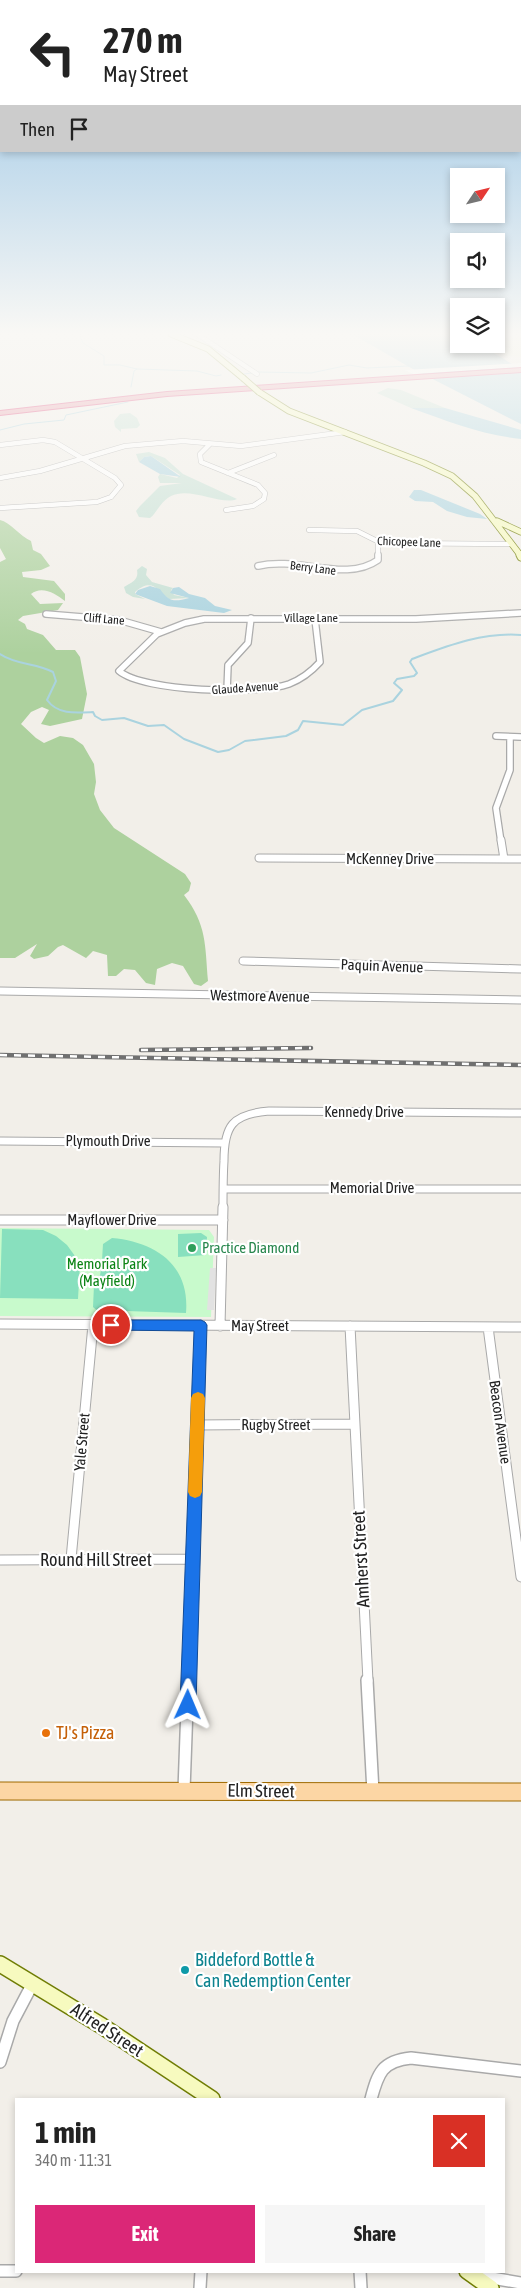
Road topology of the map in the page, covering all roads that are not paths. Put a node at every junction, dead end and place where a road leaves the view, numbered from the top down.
1 (282, 441) edge
2 (367, 441) edge
3 (210, 444) junction
4 (0, 445) edge
5 (274, 455) dead end
6 (83, 458) junction
7 (228, 473) junction
8 (0, 478) edge
9 (0, 508) edge
10 (226, 510) dead end
11 (496, 521) junction
12 (310, 530) dead end
13 (521, 532) edge
14 (378, 543) junction
15 (512, 544) junction
16 (521, 557) edge
17 (258, 566) dead end
18 (521, 613) edge
19 (46, 614) dead end
20 (251, 618) junction
21 (316, 618) junction
22 (161, 632) junction
23 (119, 672) joint
24 (227, 691) junction
25 (496, 736) dead end
26 (510, 737) junction
27 (521, 737) edge
28 (259, 858) dead end
29 (504, 859) junction
30 (521, 860) edge
31 (243, 961) dead end
32 (521, 969) edge
33 (0, 991) edge
34 (521, 1000) edge
35 (521, 1113) edge
36 (0, 1141) edge
37 (220, 1143) junction
38 (224, 1188) junction
39 (521, 1189) edge
40 (0, 1220) edge
41 (223, 1220) junction
42 (0, 1324) edge
43 (93, 1325) junction
44 (201, 1325) junction
45 (220, 1326) junction
46 (350, 1326) junction
47 (488, 1327) junction
48 (521, 1327) edge
49 (354, 1424) junction
50 (197, 1425) junction
51 (192, 1559) junction
52 (0, 1560) edge
53 (71, 1560) junction
54 (521, 1577) edge
55 (184, 1790) junction
56 (0, 1791) edge
57 (373, 1792) junction
58 (521, 1792) edge
59 (0, 1964) edge
60 (33, 1984) junction
61 (0, 2062) edge
62 (521, 2071) edge
63 (210, 2098) edge
64 (371, 2098) edge
65 (0, 2271) edge
66 (15, 2271) edge
67 (201, 2273) edge
68 (360, 2273) edge
69 (467, 2273) edge
70 (470, 2273) edge
71 (521, 2283) edge
72 (200, 2288) edge
73 (361, 2288) edge
74 (491, 2288) edge

1 - 3 street
2 - 11 street
3 - 6 street
3 - 7 street
4 - 6 street
5 - 7 street
6 - 8 street
6 - 9 street
7 - 10 street
11 - 13 street
11 - 15 street
12 - 14 street, Chicopee Lane
14 - 15 street, Chicopee Lane
14 - 17 street, Berry Lane
15 - 16 street
18 - 21 street, Village Lane
19 - 22 street, Cliff Lane
20 - 21 street, Village Lane
20 - 22 street, Village Lane
20 - 24 street
21 - 24 street, Glaude Avenue
22 - 23 street, Village Lane
23 - 24 street, Glaude Avenue
25 - 26 street
26 - 27 street
26 - 29 street
28 - 29 street, McKenney Drive
29 - 30 street, McKenney Drive
31 - 32 street, Paquin Avenue
33 - 34 street, Westmore Avenue
35 - 37 street, Kennedy Drive
36 - 37 street, Plymouth Drive
37 - 38 street
38 - 39 street, Memorial Drive
38 - 41 street
40 - 41 street, Mayflower Drive
41 - 45 street
42 - 43 street, May Street
43 - 44 street, May Street
43 - 53 street, Yale Street
44 - 45 street, May Street
44 - 50 street
45 - 46 street, May Street
46 - 47 street, May Street
46 - 49 street, Amherst Street
47 - 48 street, May Street
47 - 54 street, Beacon Avenue
49 - 50 street, Rugby Street
49 - 57 street, Amherst Street
50 - 51 street
51 - 53 street, Round Hill Street
51 - 55 street
52 - 53 street, Round Hill Street
55 - 56 main road, Elm Street
55 - 57 main road, Elm Street
57 - 58 main road, Elm Street
59 - 60 street, Alfred Street
60 - 61 street
60 - 63 street, Alfred Street
62 - 64 street
65 - 66 street
67 - 72 street
68 - 73 street
69 - 74 street
70 - 71 street

